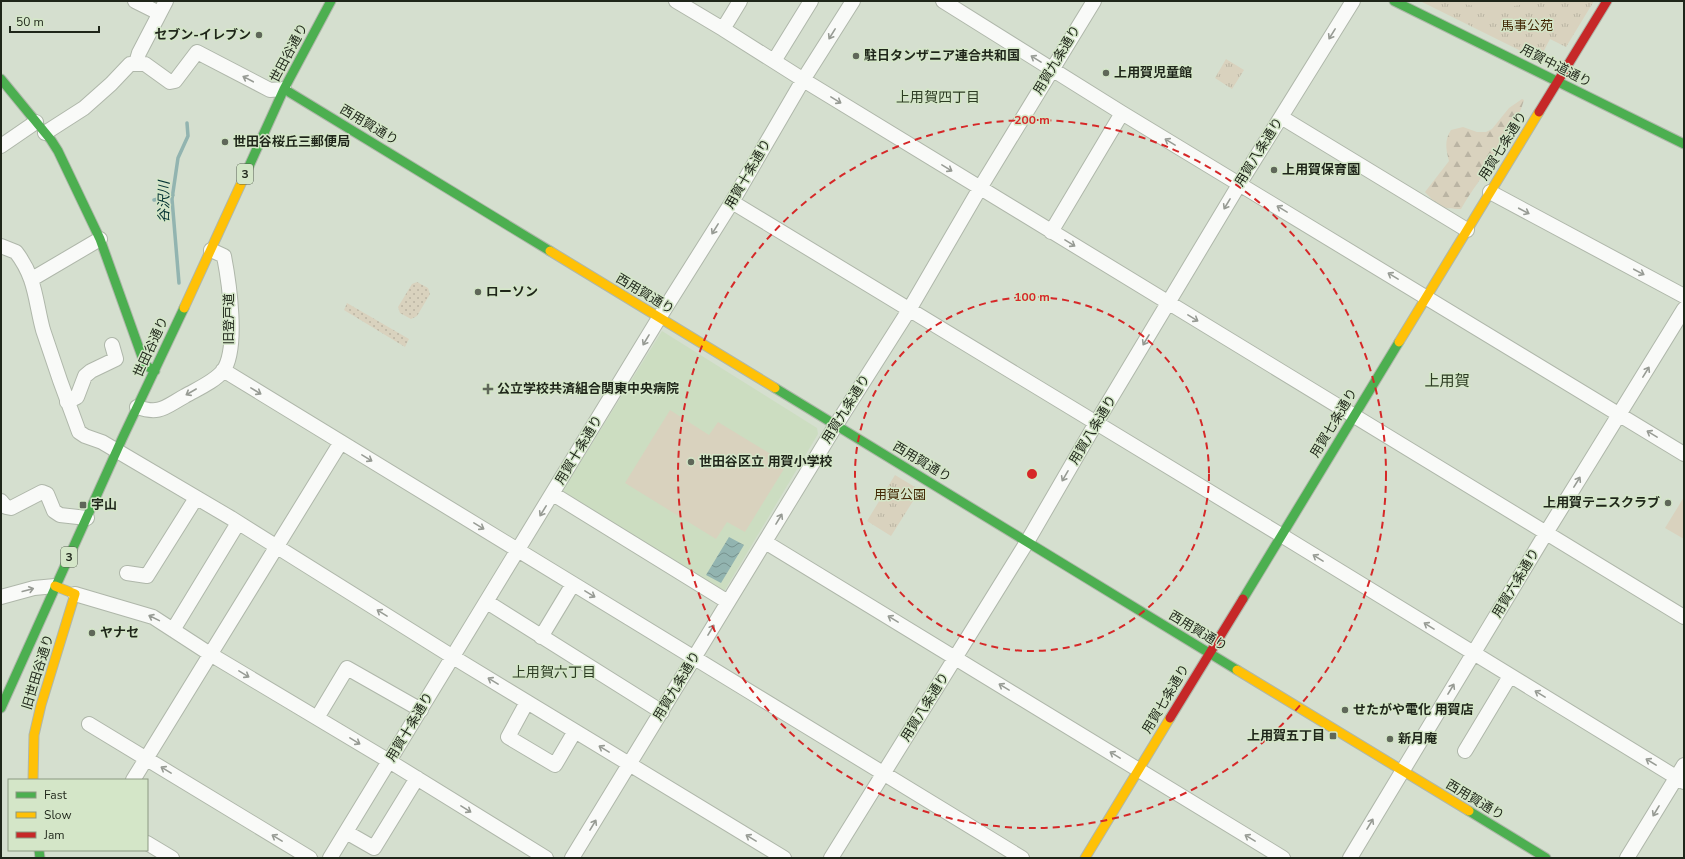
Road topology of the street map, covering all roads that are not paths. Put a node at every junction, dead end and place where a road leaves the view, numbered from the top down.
1 (135, 1) edge
2 (331, 1) edge
3 (676, 1) edge
4 (740, 1) edge
5 (811, 1) edge
6 (853, 1) edge
7 (943, 1) edge
8 (1094, 1) edge
9 (1353, 1) edge
10 (1394, 1) edge
11 (1607, 1) edge
12 (163, 7) edge
13 (723, 29) junction
14 (774, 61) junction
15 (136, 63) junction
16 (1052, 69) junction
17 (1, 79) edge
18 (803, 80) junction
19 (1558, 81) junction
20 (284, 89) junction
21 (1122, 113) junction
22 (1282, 117) junction
23 (36, 122) junction
24 (45, 133) junction
25 (1684, 144) edge
26 (1, 146) edge
27 (1240, 183) junction
28 (980, 188) junction
29 (1490, 192) junction
30 (732, 202) junction
31 (1467, 230) junction
32 (1051, 232) junction
33 (100, 239) junction
34 (1, 246) edge
35 (211, 250) junction
36 (32, 279) junction
37 (1426, 296) junction
38 (1684, 296) edge
39 (1169, 304) junction
40 (1684, 309) edge
41 (909, 310) junction
42 (659, 318) junction
43 (112, 345) dead end
44 (223, 370) junction
45 (155, 371) junction
46 (67, 402) junction
47 (137, 408) junction
48 (1619, 415) junction
49 (1354, 416) junction
50 (1096, 423) junction
51 (836, 425) junction
52 (341, 442) junction
53 (116, 451) junction
54 (1684, 454) edge
55 (553, 494) junction
56 (196, 498) junction
57 (1, 501) edge
58 (87, 518) junction
59 (238, 523) junction
60 (1546, 533) junction
61 (1281, 535) junction
62 (765, 542) junction
63 (1027, 542) junction
64 (276, 546) junction
65 (518, 550) junction
66 (127, 573) dead end
67 (573, 584) junction
68 (55, 586) junction
69 (76, 594) junction
70 (1, 597) edge
71 (487, 602) junction
72 (728, 602) junction
73 (1684, 617) edge
74 (173, 630) junction
75 (541, 637) junction
76 (1209, 653) junction
77 (1473, 653) junction
78 (210, 654) junction
79 (453, 657) junction
80 (694, 658) junction
81 (956, 658) junction
82 (1510, 676) junction
83 (527, 702) junction
84 (2, 705) edge
85 (421, 710) junction
86 (662, 712) junction
87 (317, 718) junction
88 (89, 724) dead end
89 (575, 731) junction
90 (1465, 751) dead end
91 (146, 758) junction
92 (389, 761) junction
93 (629, 764) junction
94 (1684, 765) edge
95 (1138, 769) junction
96 (1402, 771) junction
97 (883, 773) junction
98 (417, 778) junction
99 (33, 779) edge
100 (134, 779) edge
101 (1680, 780) edge
102 (346, 832) junction
103 (148, 844) edge
104 (172, 858) edge
105 (310, 858) edge
106 (330, 858) edge
107 (546, 858) edge
108 (572, 858) edge
109 (784, 858) edge
110 (831, 858) edge
111 (1022, 858) edge
112 (1084, 858) edge
113 (1283, 858) edge
114 (1350, 858) edge
115 (1546, 858) edge
116 (1627, 858) edge

1 - 12 street
2 - 20 street, 世田谷通り / 3
3 - 13 street
4 - 13 street
5 - 14 street
6 -> 18 street, 用賀十条通り
16 -> 7 street
8 - 16 street, 用賀九条通り
9 -> 22 street, 用賀八条通り
10 - 19 street, 用賀中道通り
11 - 19 street, 用賀七条通り
12 - 15 street
13 - 14 street
14 - 18 street
20 -> 15 street
15 - 24 street
16 - 21 street
16 - 28 street, 用賀九条通り
17 - 23 street
18 -> 28 street
18 - 30 street, 用賀十条通り
19 - 25 street, 用賀中道通り
19 - 29 street, 用賀七条通り
20 - 35 street, 世田谷通り / 3
20 - 42 street, 西用賀通り
27 -> 21 street
21 - 32 street
22 - 27 street, 用賀八条通り
22 - 31 street
23 - 24 street
23 - 26 street
24 - 33 street
37 -> 27 street
27 -> 39 street, 用賀八条通り
28 - 32 street
28 - 41 street, 用賀九条通り
29 - 31 street, 用賀七条通り
29 -> 38 street
30 - 41 street
30 -> 42 street, 用賀十条通り
31 - 37 street, 用賀七条通り
32 -> 39 street
33 - 36 street
33 - 45 street
34 - 36 street
35 - 44 street, 旧登戸道
35 - 45 street, 世田谷通り / 3
36 - 46 street
37 - 48 street
37 - 49 street, 用賀七条通り
39 -> 49 street
39 -> 50 street, 用賀八条通り
48 -> 40 street, 用賀六条通り
41 - 50 street
41 - 51 street, 用賀九条通り
42 - 51 street, 西用賀通り
42 -> 55 street, 用賀十条通り
43 - 46 street
44 -> 47 street
44 -> 52 street
45 - 47 street, 世田谷通り / 3
46 - 53 street
47 - 53 street, 世田谷通り / 3
54 -> 48 street
60 -> 48 street, 用賀六条通り
49 - 60 street
49 - 61 street, 用賀七条通り
50 - 61 street
50 -> 63 street, 用賀八条通り
62 -> 51 street, 用賀九条通り
51 - 63 street, 西用賀通り
52 - 64 street
52 -> 65 street
53 - 56 street
53 - 58 street, 世田谷通り / 3
55 -> 65 street, 用賀十条通り
55 - 72 street
56 - 59 street
56 - 66 street
57 - 58 street
58 - 68 street, 世田谷通り / 3
59 - 64 street
59 - 74 street
60 - 73 street
60 - 77 street, 用賀六条通り
61 - 76 street, 用賀七条通り
77 -> 61 street
62 - 72 street, 用賀九条通り
81 -> 62 street
63 - 76 street, 西用賀通り
63 - 81 street, 用賀八条通り
64 - 78 street
79 -> 64 street
65 - 67 street
65 - 71 street, 用賀十条通り
67 - 75 street
67 -> 80 street
68 - 69 street
70 -> 68 street
68 - 84 street, 世田谷通り / 3
74 -> 69 street
69 - 99 street, 旧世田谷通り
71 - 75 street
71 - 79 street, 用賀十条通り
80 -> 72 street, 用賀九条通り
74 - 78 street
75 - 86 street
76 - 95 street, 用賀七条通り
76 - 96 street, 西用賀通り
77 - 82 street
96 -> 77 street, 用賀六条通り
78 -> 87 street
78 - 91 street
83 -> 79 street
79 - 85 street, 用賀十条通り
80 - 86 street, 用賀九条通り
80 - 97 street
95 -> 81 street
81 - 97 street, 用賀八条通り
82 - 90 street
101 -> 82 street
83 - 89 street
83 - 89 street
85 - 87 street
85 - 92 street, 用賀十条通り
86 - 93 street, 用賀九条通り
87 -> 92 street
88 - 91 street
93 -> 89 street
91 - 100 street
105 -> 91 street
92 - 98 street
92 - 102 street, 用賀十条通り
108 -> 93 street, 用賀九条通り
109 -> 93 street
94 - 101 street
95 - 112 street, 用賀七条通り
113 -> 95 street
114 -> 96 street, 用賀六条通り
96 - 115 street, 西用賀通り
97 - 110 street, 用賀八条通り
97 - 111 street
98 - 102 street
98 -> 107 street
101 -> 116 street
102 - 106 street, 用賀十条通り
103 - 104 street

